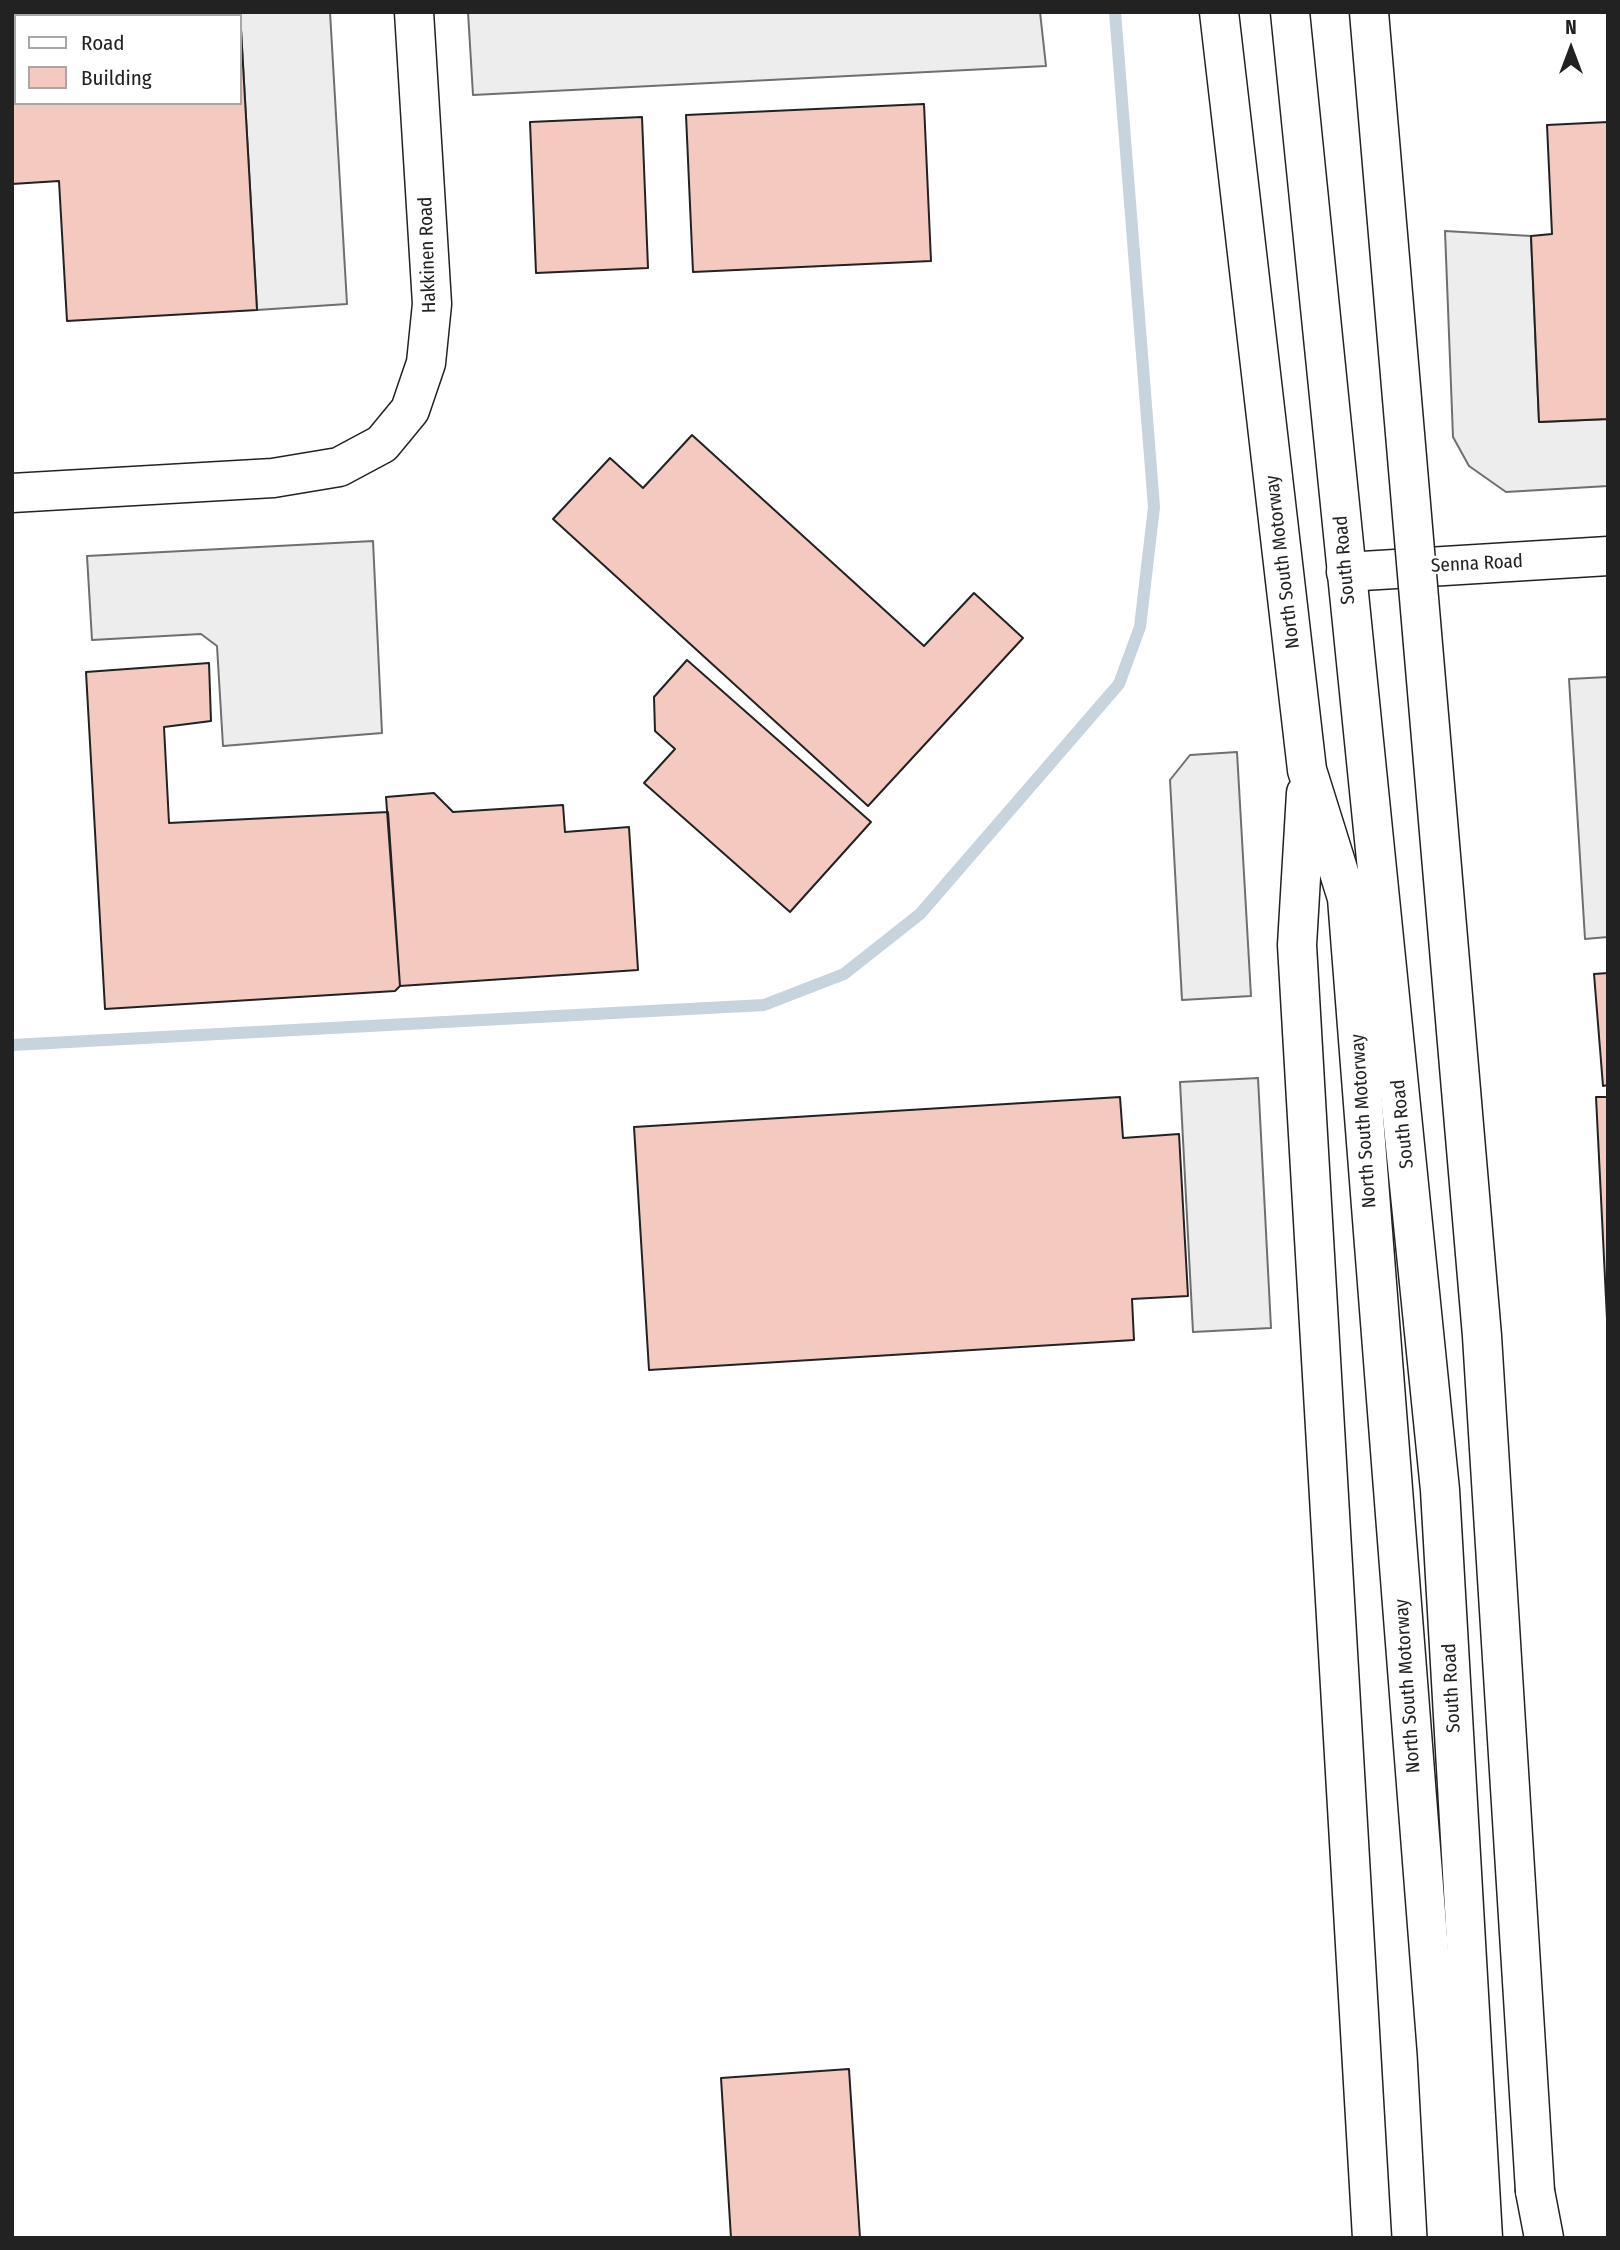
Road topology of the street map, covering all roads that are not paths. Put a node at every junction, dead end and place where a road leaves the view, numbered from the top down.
1 (414, 12) edge
2 (1219, 12) edge
3 (1290, 12) edge
4 (1369, 12) edge
5 (12, 493) edge
6 (1608, 556) edge
7 (1346, 572) junction
8 (1307, 770) junction
9 (1535, 2191) junction
10 (1372, 2238) edge
11 (1447, 2238) edge
12 (1483, 2238) edge
13 (1537, 2238) edge
14 (1544, 2238) edge

1 - 5 main road, Hakkinen Road
2 - 8 main road, North South Motorway
3 - 7 main road, South Road
4 - 9 main road, bridge
6 - 7 main road, Senna Road
7 - 12 main road, South Road
8 - 10 main road
8 - 11 main road, North South Motorway
9 - 13 main road
9 - 14 main road

